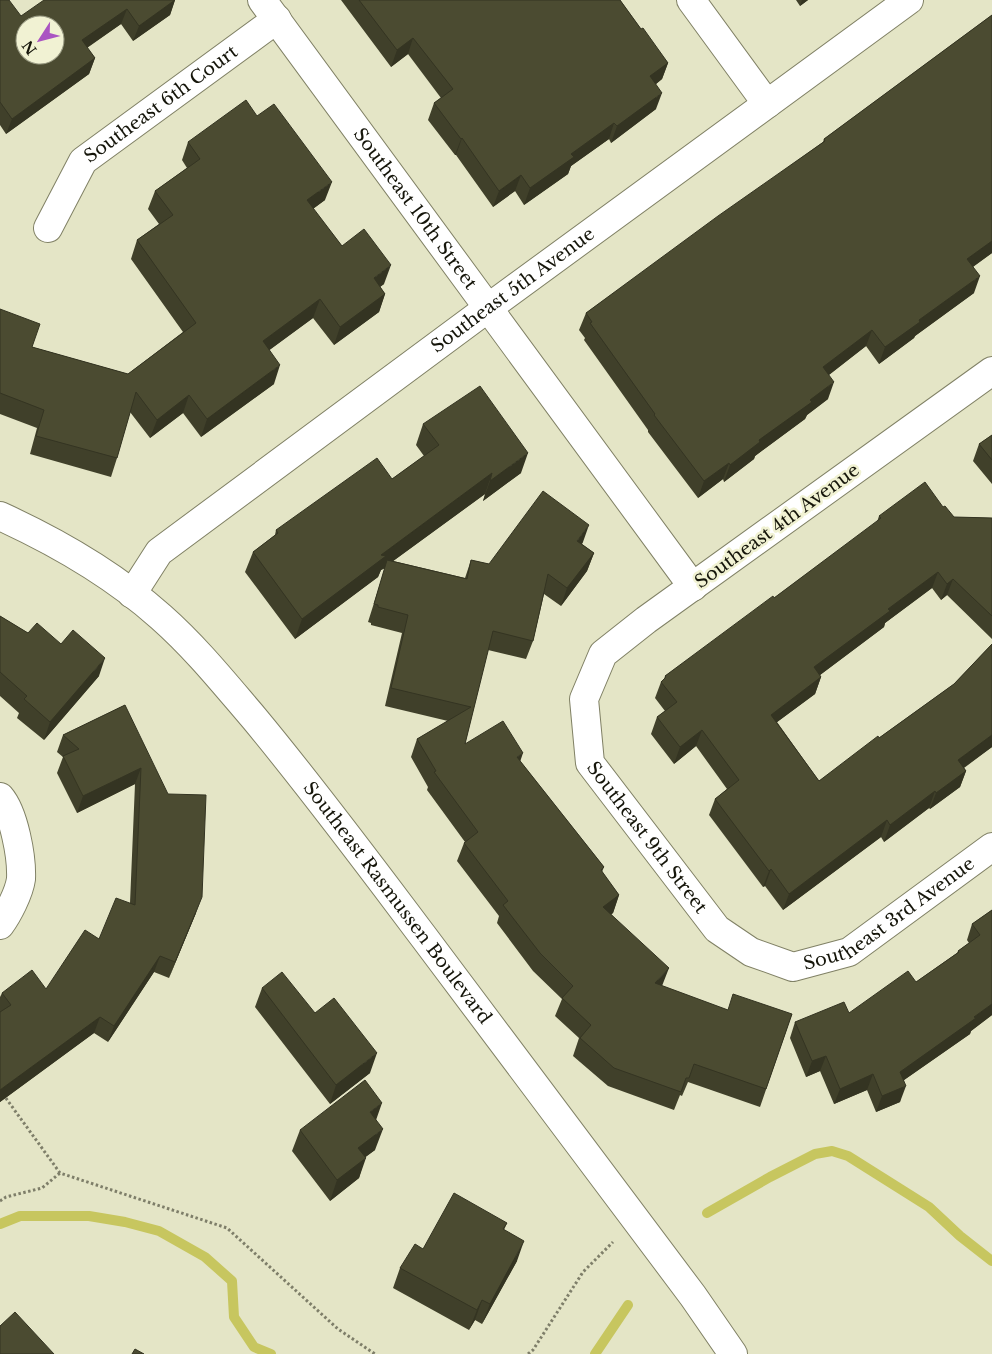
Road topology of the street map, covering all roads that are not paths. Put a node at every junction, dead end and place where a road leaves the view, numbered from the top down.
1 (691, 0) edge
2 (909, 0) edge
3 (269, 10) edge
4 (767, 104) junction
5 (48, 228) dead end
6 (488, 308) junction
7 (992, 371) edge
8 (0, 516) edge
9 (693, 587) junction
10 (132, 594) junction
11 (584, 699) joint
12 (0, 797) edge
13 (992, 847) edge
14 (0, 925) edge
15 (751, 952) joint
16 (733, 1354) edge

1 - 4 street
2 - 4 street, Southeast 5th Avenue
3 - 5 street, Southeast 6th Court
3 - 6 street, Southeast 10th Street
4 - 6 street, Southeast 5th Avenue
6 - 9 street, Southeast 10th Street
6 - 10 street, Southeast 5th Avenue
7 - 9 street, Southeast 4th Avenue
8 - 10 street, Southeast Rasmussen Boulevard
9 - 11 street, Southeast 4th Avenue
10 - 16 street, Southeast Rasmussen Boulevard
11 - 15 street, Southeast 9th Street
12 - 14 street
13 - 15 street, Southeast 3rd Avenue

